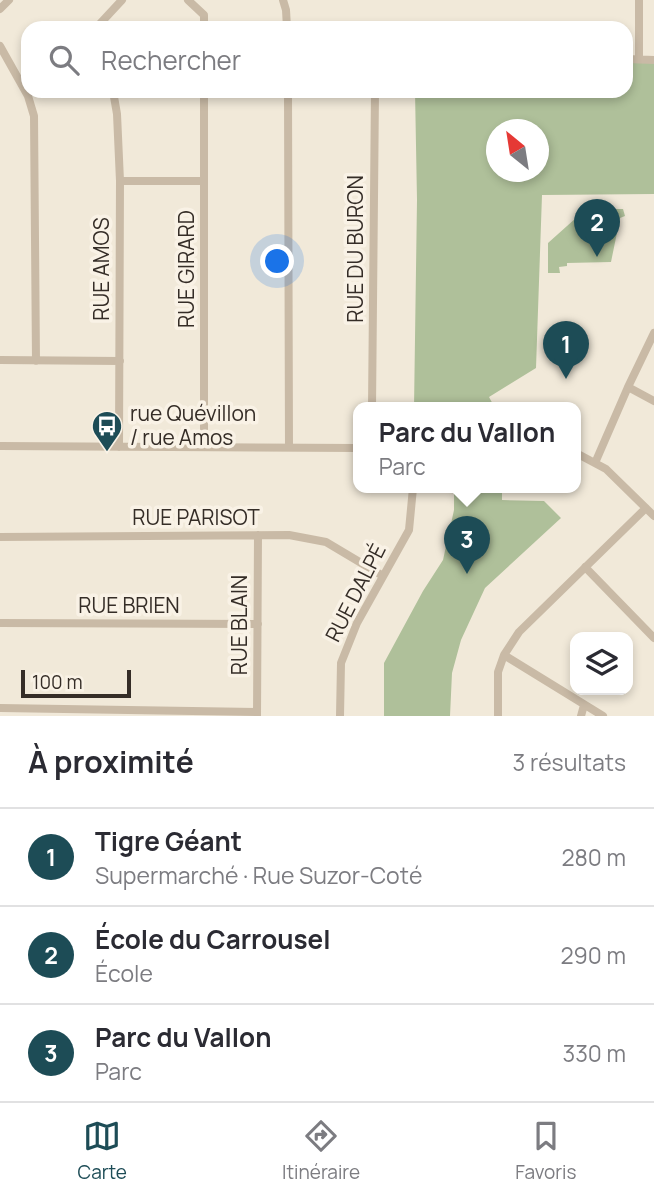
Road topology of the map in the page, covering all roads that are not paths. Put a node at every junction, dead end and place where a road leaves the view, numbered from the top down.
1 (9, 0) edge
2 (122, 0) edge
3 (188, 0) edge
4 (283, 0) edge
5 (639, 0) edge
6 (0, 9) edge
7 (102, 21) edge
8 (204, 21) edge
9 (286, 21) edge
10 (0, 46) edge
11 (633, 59) edge
12 (639, 59) junction
13 (654, 60) edge
14 (21, 84) edge
15 (29, 98) edge
16 (114, 98) edge
17 (204, 98) edge
18 (288, 98) edge
19 (375, 98) edge
20 (120, 181) junction
21 (204, 181) junction
22 (654, 333) edge
23 (0, 360) edge
24 (36, 360) junction
25 (120, 361) junction
26 (628, 387) junction
27 (654, 401) edge
28 (372, 402) edge
29 (0, 446) edge
30 (119, 447) junction
31 (204, 447) junction
32 (289, 447) junction
33 (353, 448) edge
34 (581, 456) edge
35 (595, 463) junction
36 (413, 493) edge
37 (646, 508) junction
38 (654, 516) edge
39 (258, 535) junction
40 (0, 537) edge
41 (585, 567) junction
42 (383, 576) junction
43 (0, 623) edge
44 (258, 624) junction
45 (654, 638) edge
46 (504, 654) junction
47 (584, 705) junction
48 (0, 708) edge
49 (257, 714) edge
50 (340, 716) edge
51 (498, 716) edge
52 (581, 716) edge
53 (603, 716) edge

1 - 6 street
2 - 7 street
3 - 8 street
4 - 9 street
5 - 12 street
10 - 14 street
11 - 12 street
12 - 13 street
15 - 24 street
16 - 20 street, RUE AMOS
17 - 21 street, RUE GIRARD
18 - 32 street
19 - 28 street, RUE DU BURON
20 - 21 street
20 - 25 street, RUE AMOS
21 - 31 street, RUE GIRARD
22 - 26 street
23 - 24 street
24 - 25 street
25 - 30 street, RUE AMOS
26 - 27 street
26 - 35 street
29 - 30 street
30 - 31 street
31 - 32 street
32 - 33 street
34 - 35 street
35 - 37 street
36 - 42 street, RUE DALPÉ
37 - 38 street
37 - 41 street
39 - 40 street, RUE PARISOT
39 - 42 street, RUE PARISOT
39 - 44 street, RUE BLAIN
41 - 45 street
41 - 46 street
42 - 50 street, RUE DALPÉ
43 - 44 street, RUE BRIEN
44 - 49 street, RUE BLAIN
46 - 47 street
46 - 51 street
47 - 52 street
47 - 53 street
48 - 49 street

